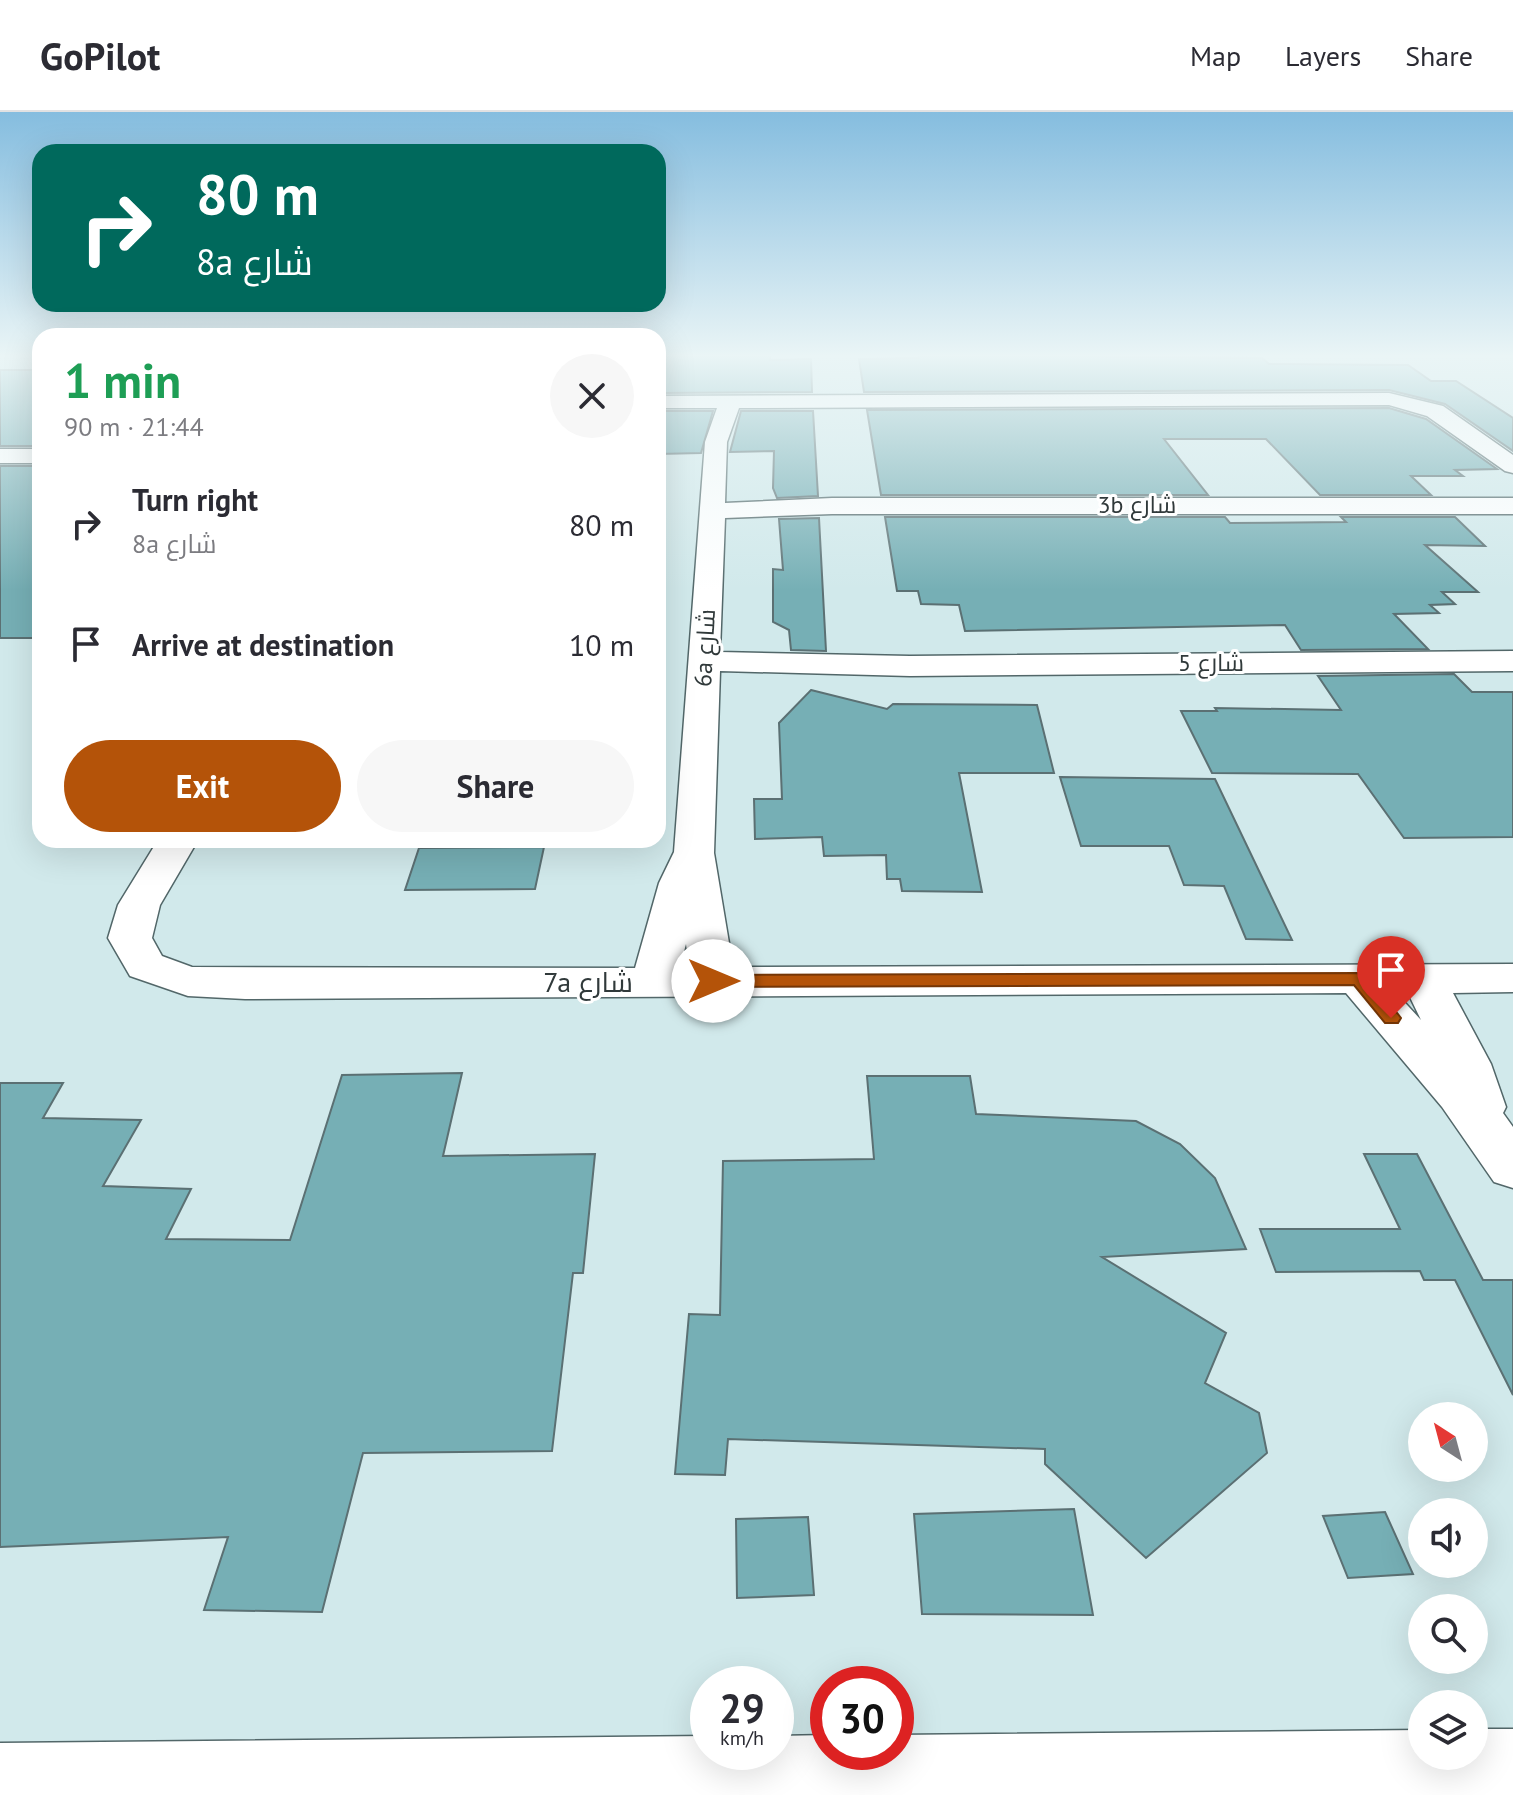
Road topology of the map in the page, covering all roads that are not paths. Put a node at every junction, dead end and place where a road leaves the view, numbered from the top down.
1 (710, 433) edge
2 (719, 433) edge
3 (1467, 433) edge
4 (716, 442) junction
5 (0, 456) edge
6 (32, 456) edge
7 (1513, 466) edge
8 (1513, 500) edge
9 (1442, 504) junction
10 (1513, 506) edge
11 (713, 507) junction
12 (1513, 661) edge
13 (704, 669) junction
14 (173, 848) edge
15 (694, 853) junction
16 (1423, 978) junction
17 (1513, 978) edge
18 (1359, 979) junction
19 (654, 981) junction
20 (713, 981) junction
21 (1487, 1125) junction
22 (1513, 1168) edge
23 (1513, 1768) edge
24 (0, 1782) edge
25 (713, 1785) edge
26 (619, 1786) edge

1 - 4 street, 6a شارع
2 - 4 street, 6a شارع
3 - 7 street
4 - 11 street, 6a شارع
5 - 6 street
8 - 9 street, 3b شارع
9 - 10 street, 3b شارع
9 - 11 street, 3b شارع
11 - 13 street, 6a شارع
12 - 13 street, شارع 5
13 - 15 street, 6a شارع
14 - 19 street, 7a شارع
15 - 19 street, 6a شارع
15 - 20 street, 6a شارع
16 - 17 street, 7a شارع
16 - 18 street, 7a شارع
16 - 21 street
18 - 20 street, 7a شارع
18 - 21 street
19 - 20 street, 7a شارع
21 - 22 street
23 - 25 street
24 - 26 street
25 - 26 street

